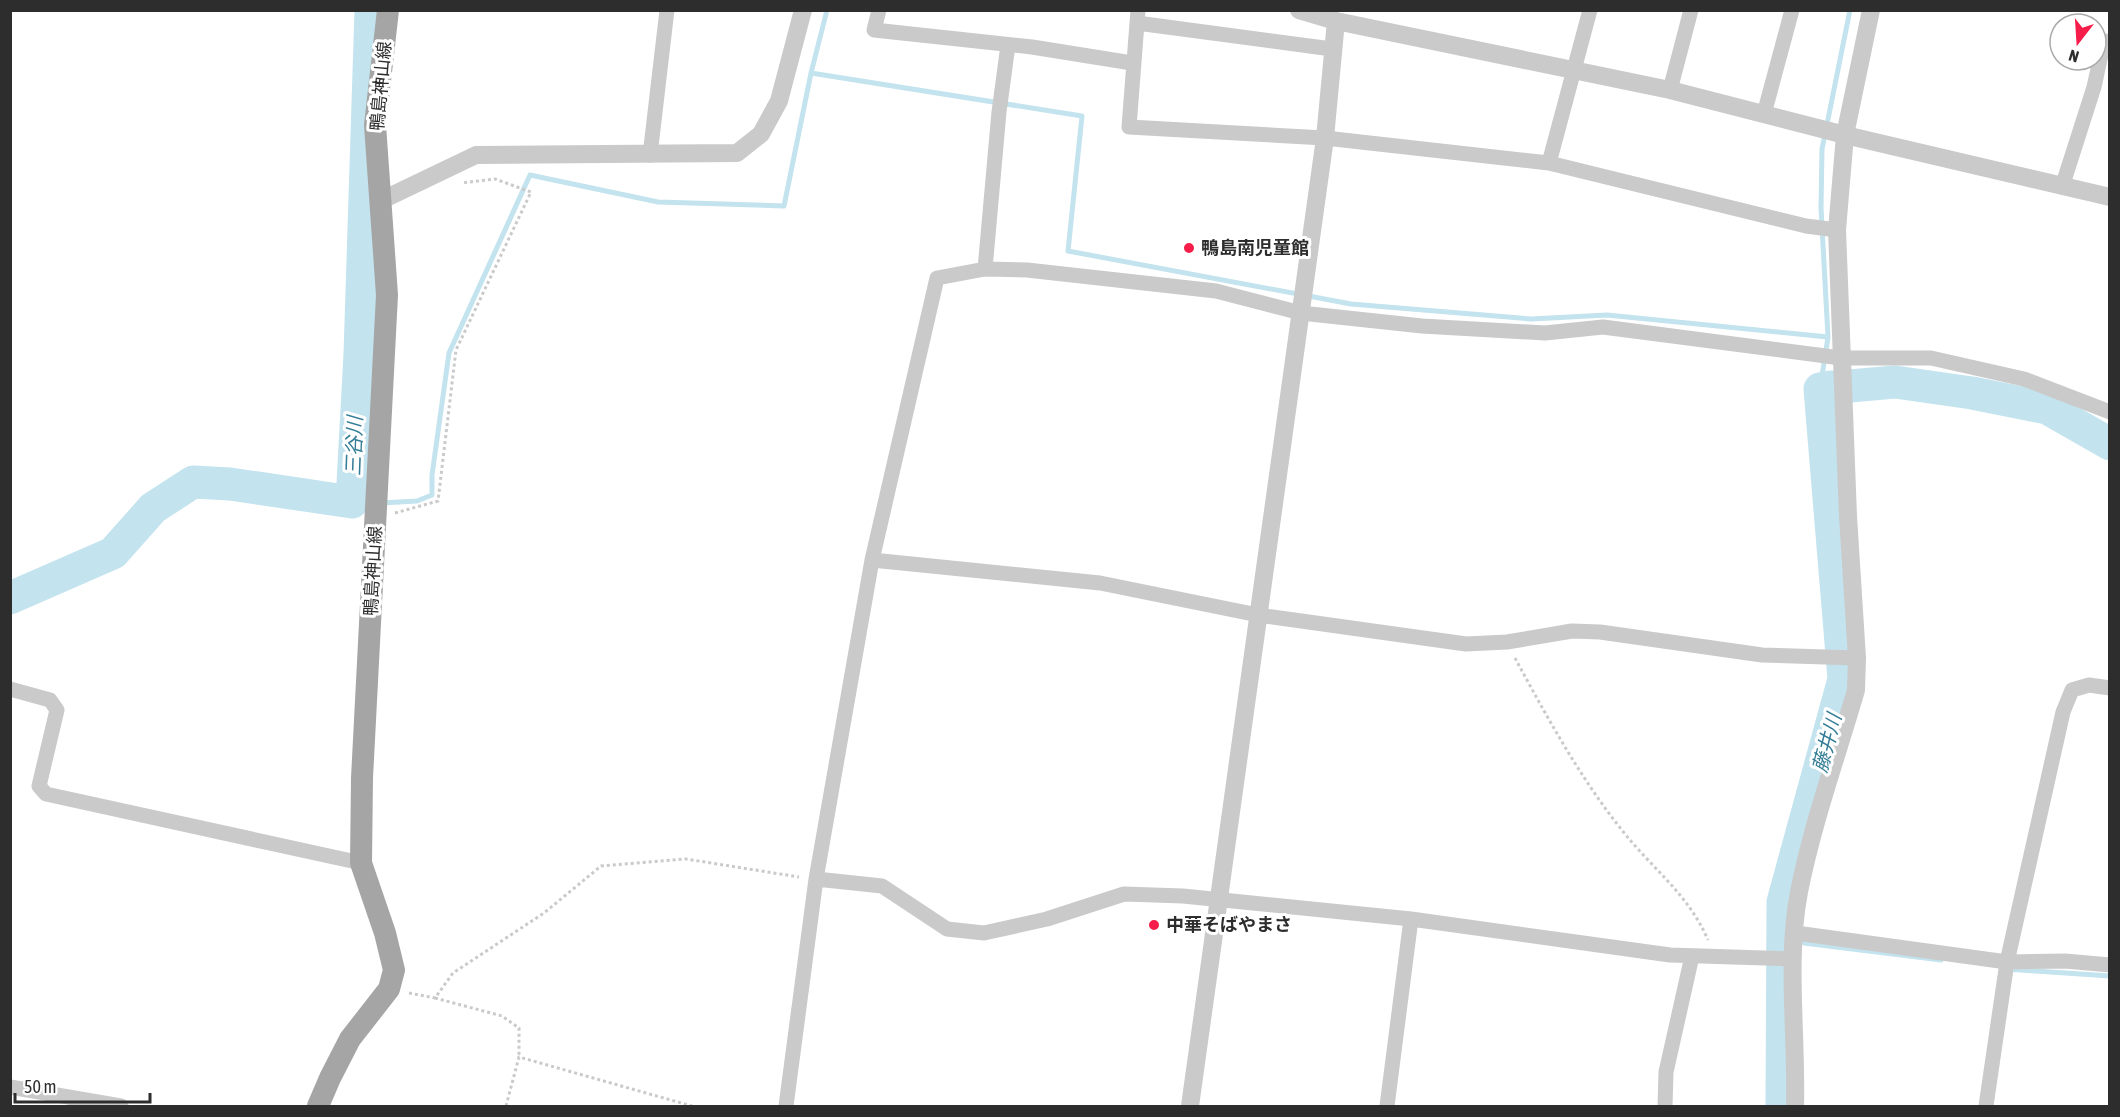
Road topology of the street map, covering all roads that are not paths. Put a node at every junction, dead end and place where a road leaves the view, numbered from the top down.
1 (388, 10) edge
2 (667, 10) edge
3 (803, 10) edge
4 (879, 10) edge
5 (1299, 10) edge
6 (1590, 10) edge
7 (1691, 10) edge
8 (1792, 10) edge
9 (1871, 10) edge
10 (1138, 17) edge
11 (1336, 21) junction
12 (2109, 42) edge
13 (1008, 45) junction
14 (1332, 50) junction
15 (1132, 63) junction
16 (1575, 68) junction
17 (1670, 90) junction
18 (1764, 114) junction
19 (1845, 135) junction
20 (1325, 138) junction
21 (650, 155) junction
22 (1549, 163) junction
23 (2062, 187) junction
24 (2109, 197) edge
25 (380, 201) junction
26 (1837, 230) junction
27 (985, 269) junction
28 (1302, 298) junction
29 (1841, 358) junction
30 (2109, 412) edge
31 (872, 560) junction
32 (1258, 615) junction
33 (1848, 658) junction
34 (10, 688) edge
35 (2109, 688) edge
36 (361, 863) junction
37 (816, 879) junction
38 (1218, 899) junction
39 (1411, 919) junction
40 (1796, 933) junction
41 (1692, 956) junction
42 (1785, 959) junction
43 (2109, 965) edge
44 (2006, 966) junction
45 (10, 1087) edge
46 (122, 1107) edge
47 (318, 1107) edge
48 (786, 1107) edge
49 (1190, 1107) edge
50 (1387, 1107) edge
51 (1665, 1107) edge
52 (1795, 1107) edge
53 (1986, 1107) edge

1 - 25 main road, 鴨島神山線
2 - 21 street
3 - 21 street
4 - 13 street
5 - 11 street
6 - 16 street
7 - 17 street
8 - 18 street
9 - 19 street
10 - 14 street
10 - 15 street
11 - 14 street
11 - 16 street
12 - 23 street
13 - 15 street
13 - 27 street
14 - 20 street
15 - 20 street
16 - 17 street
16 - 22 street
17 - 18 street
18 - 19 street
19 - 23 street
19 - 26 street
20 - 22 street
20 - 28 street
21 - 25 street
22 - 26 street
23 - 24 street
25 - 36 main road, 鴨島神山線
26 - 29 street
27 - 28 street
27 - 31 street
28 - 29 street
28 - 32 street
29 - 30 street
29 - 33 street
31 - 32 street
31 - 37 street
32 - 33 street
32 - 38 street
33 - 40 street
34 - 36 street
35 - 44 street
36 - 47 main road, 鴨島神山線
37 - 38 street
37 - 48 street
38 - 39 street
38 - 49 street
39 - 41 street
39 - 50 street
40 - 42 street
40 - 44 street
41 - 42 street
41 - 51 street
42 - 52 street
43 - 44 street
44 - 53 street
45 - 46 street

